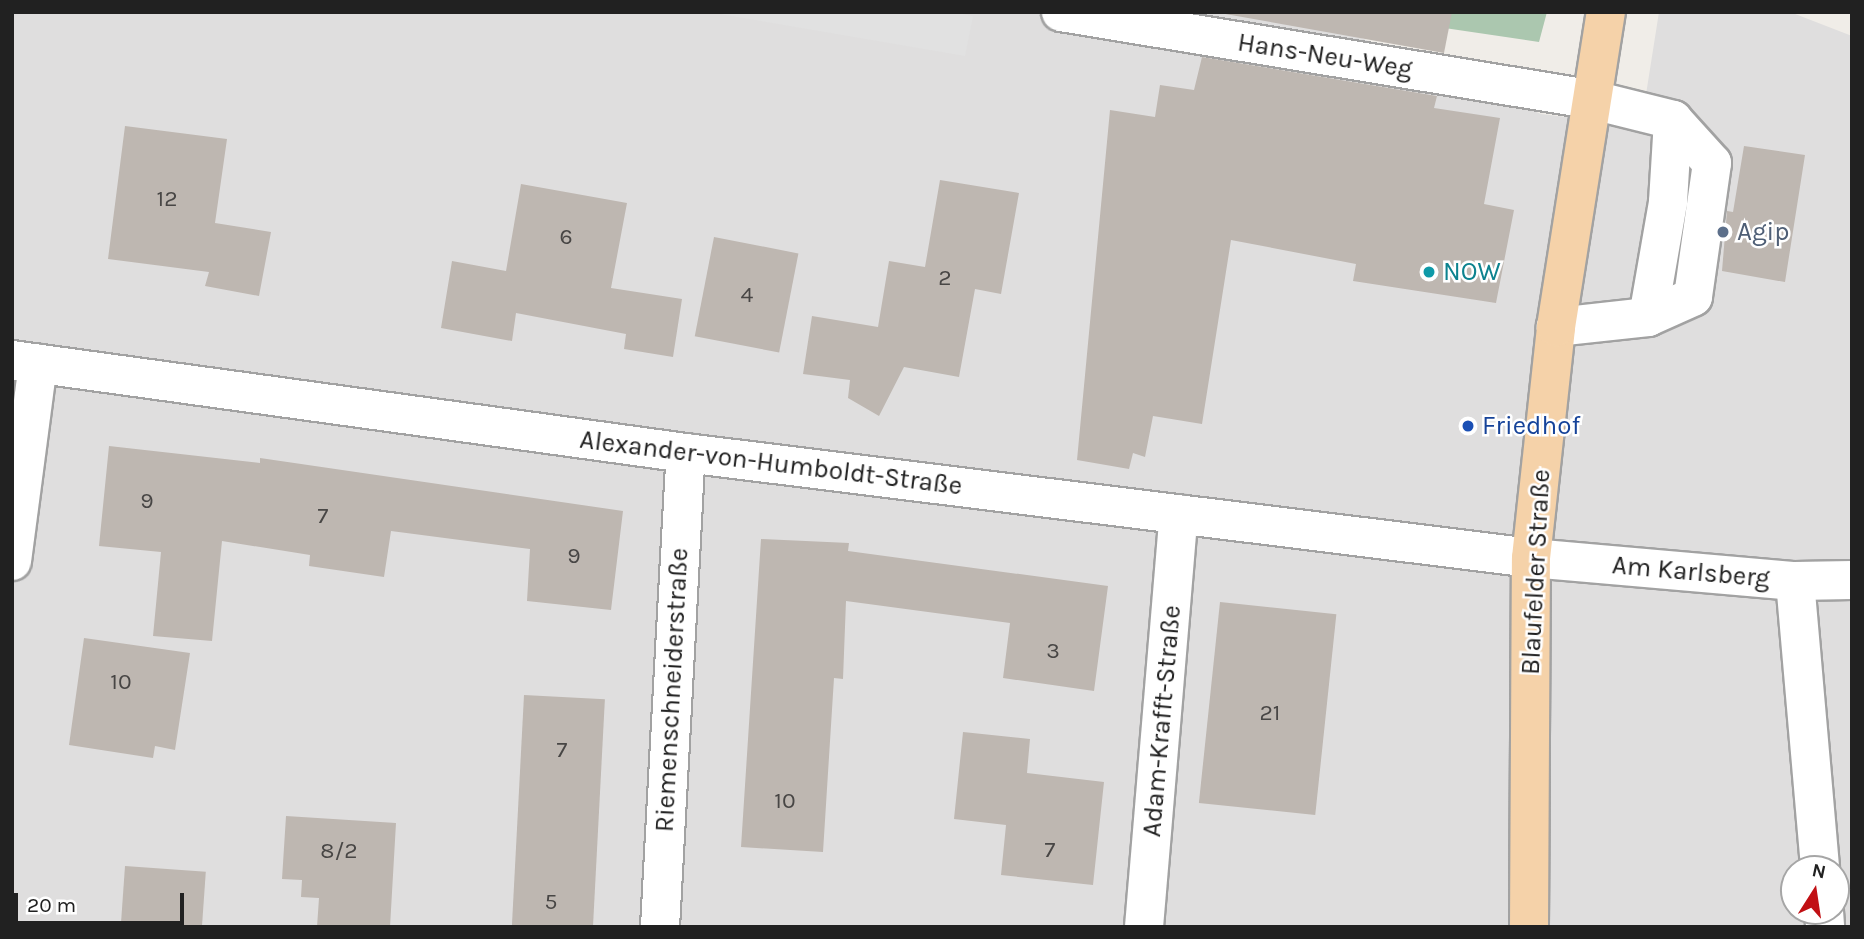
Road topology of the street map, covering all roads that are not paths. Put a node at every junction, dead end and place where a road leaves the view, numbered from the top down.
1 (1061, 12) edge
2 (1605, 12) edge
3 (1589, 99) junction
4 (1556, 327) junction
5 (25, 362) edge
6 (686, 453) junction
7 (1179, 514) junction
8 (1531, 558) junction
9 (12, 561) edge
10 (1852, 580) edge
11 (1795, 581) junction
12 (1819, 855) edge
13 (660, 927) edge
14 (1144, 927) edge
15 (1529, 927) edge

1 - 3 street, Hans-Neu-Weg
2 - 3 main road, Blaufelder Straße
3 - 4 main road, Blaufelder Straße
3 - 4 street, Hans-Neu-Weg
4 - 8 main road, Blaufelder Straße
5 - 6 street, Alexander-von-Humboldt-Straße
5 - 9 street
6 - 7 street, Alexander-von-Humboldt-Straße
6 - 13 street, Riemenschneiderstraße
7 - 8 street, Alexander-von-Humboldt-Straße
7 - 14 street, Adam-Krafft-Straße
8 - 11 street, Am Karlsberg
8 - 15 main road, Blaufelder Straße
10 - 11 street, Am Karlsberg
11 - 12 street

